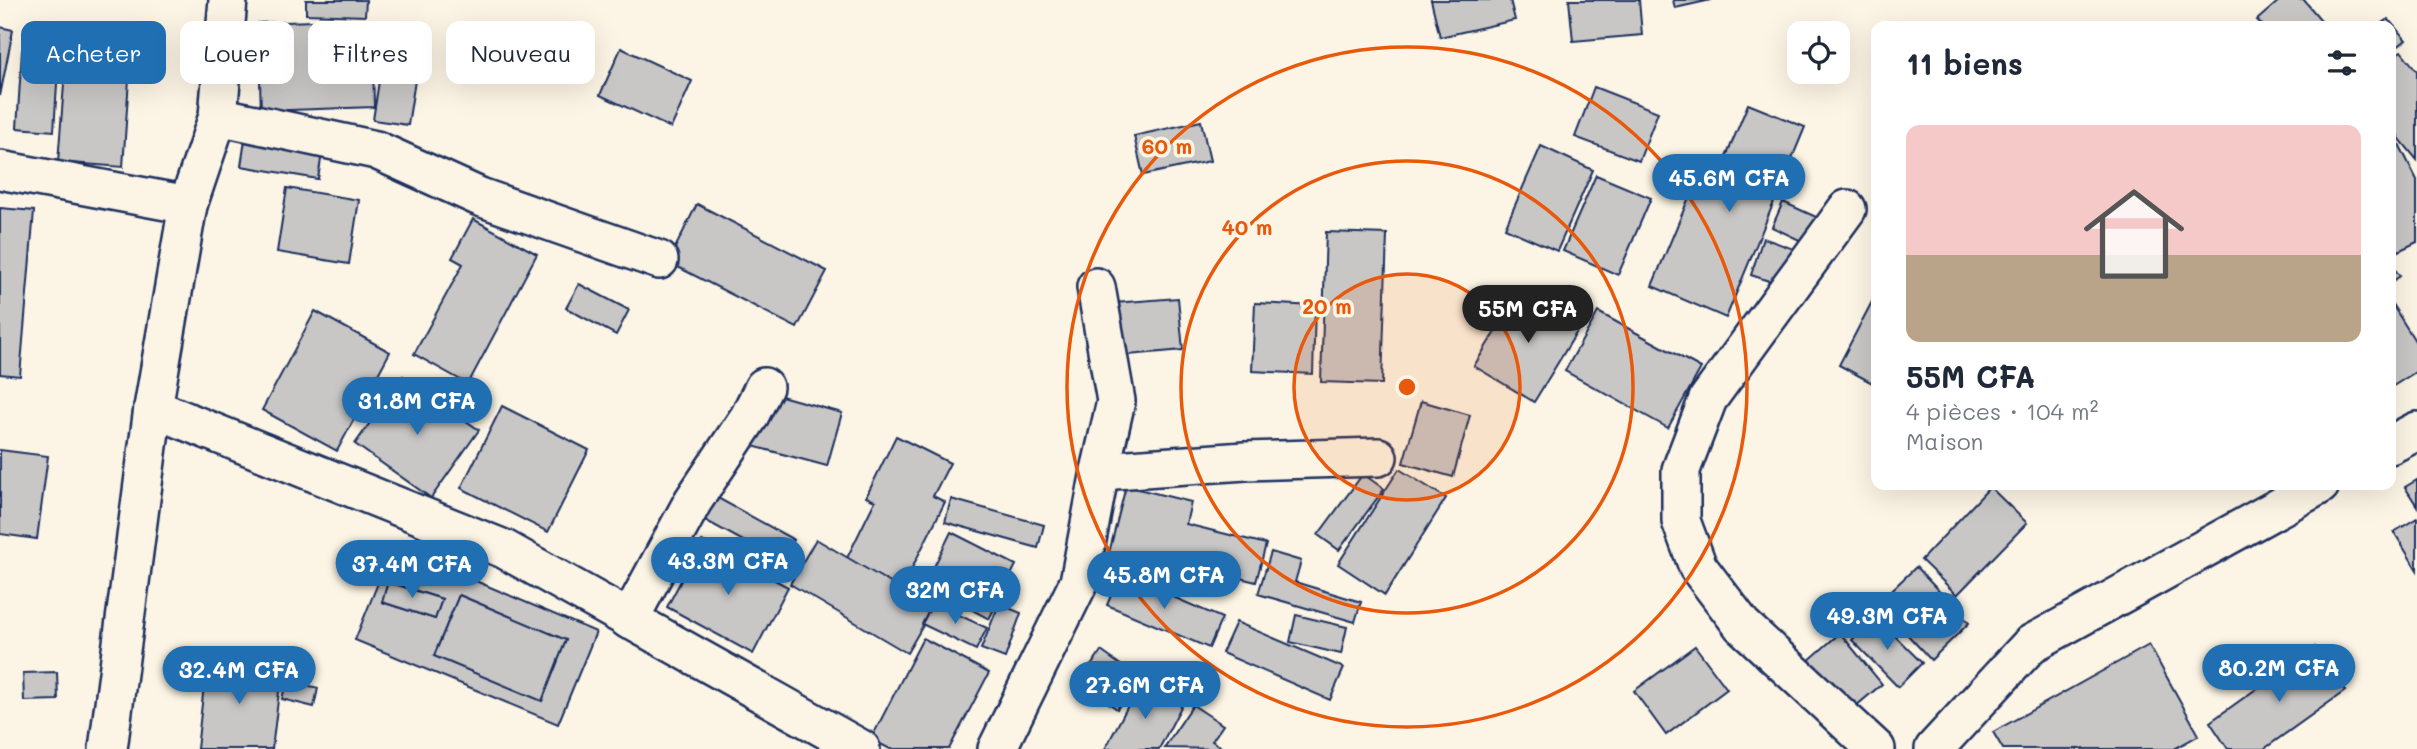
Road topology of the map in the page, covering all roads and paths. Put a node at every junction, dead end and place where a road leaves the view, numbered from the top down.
1 (228, 0) edge
2 (218, 116) junction
3 (0, 170) edge
4 (188, 205) junction
5 (1847, 209) dead end
6 (659, 260) dead end
7 (1096, 287) dead end
8 (764, 387) dead end
9 (153, 408) junction
10 (2417, 431) edge
11 (2396, 442) edge
12 (1378, 457) dead end
13 (1100, 471) junction
14 (2311, 490) edge
15 (629, 620) junction
16 (108, 749) edge
17 (860, 749) edge
18 (996, 749) edge
19 (1876, 749) edge
20 (1934, 749) edge

1 - 2 street
2 - 4 street
2 - 6 street
3 - 4 street
4 - 9 street
5 - 19 street
7 - 13 street
8 - 15 street
9 - 15 street
9 - 16 street
10 - 11 street
12 - 13 street
13 - 18 street
14 - 20 street
15 - 17 street

